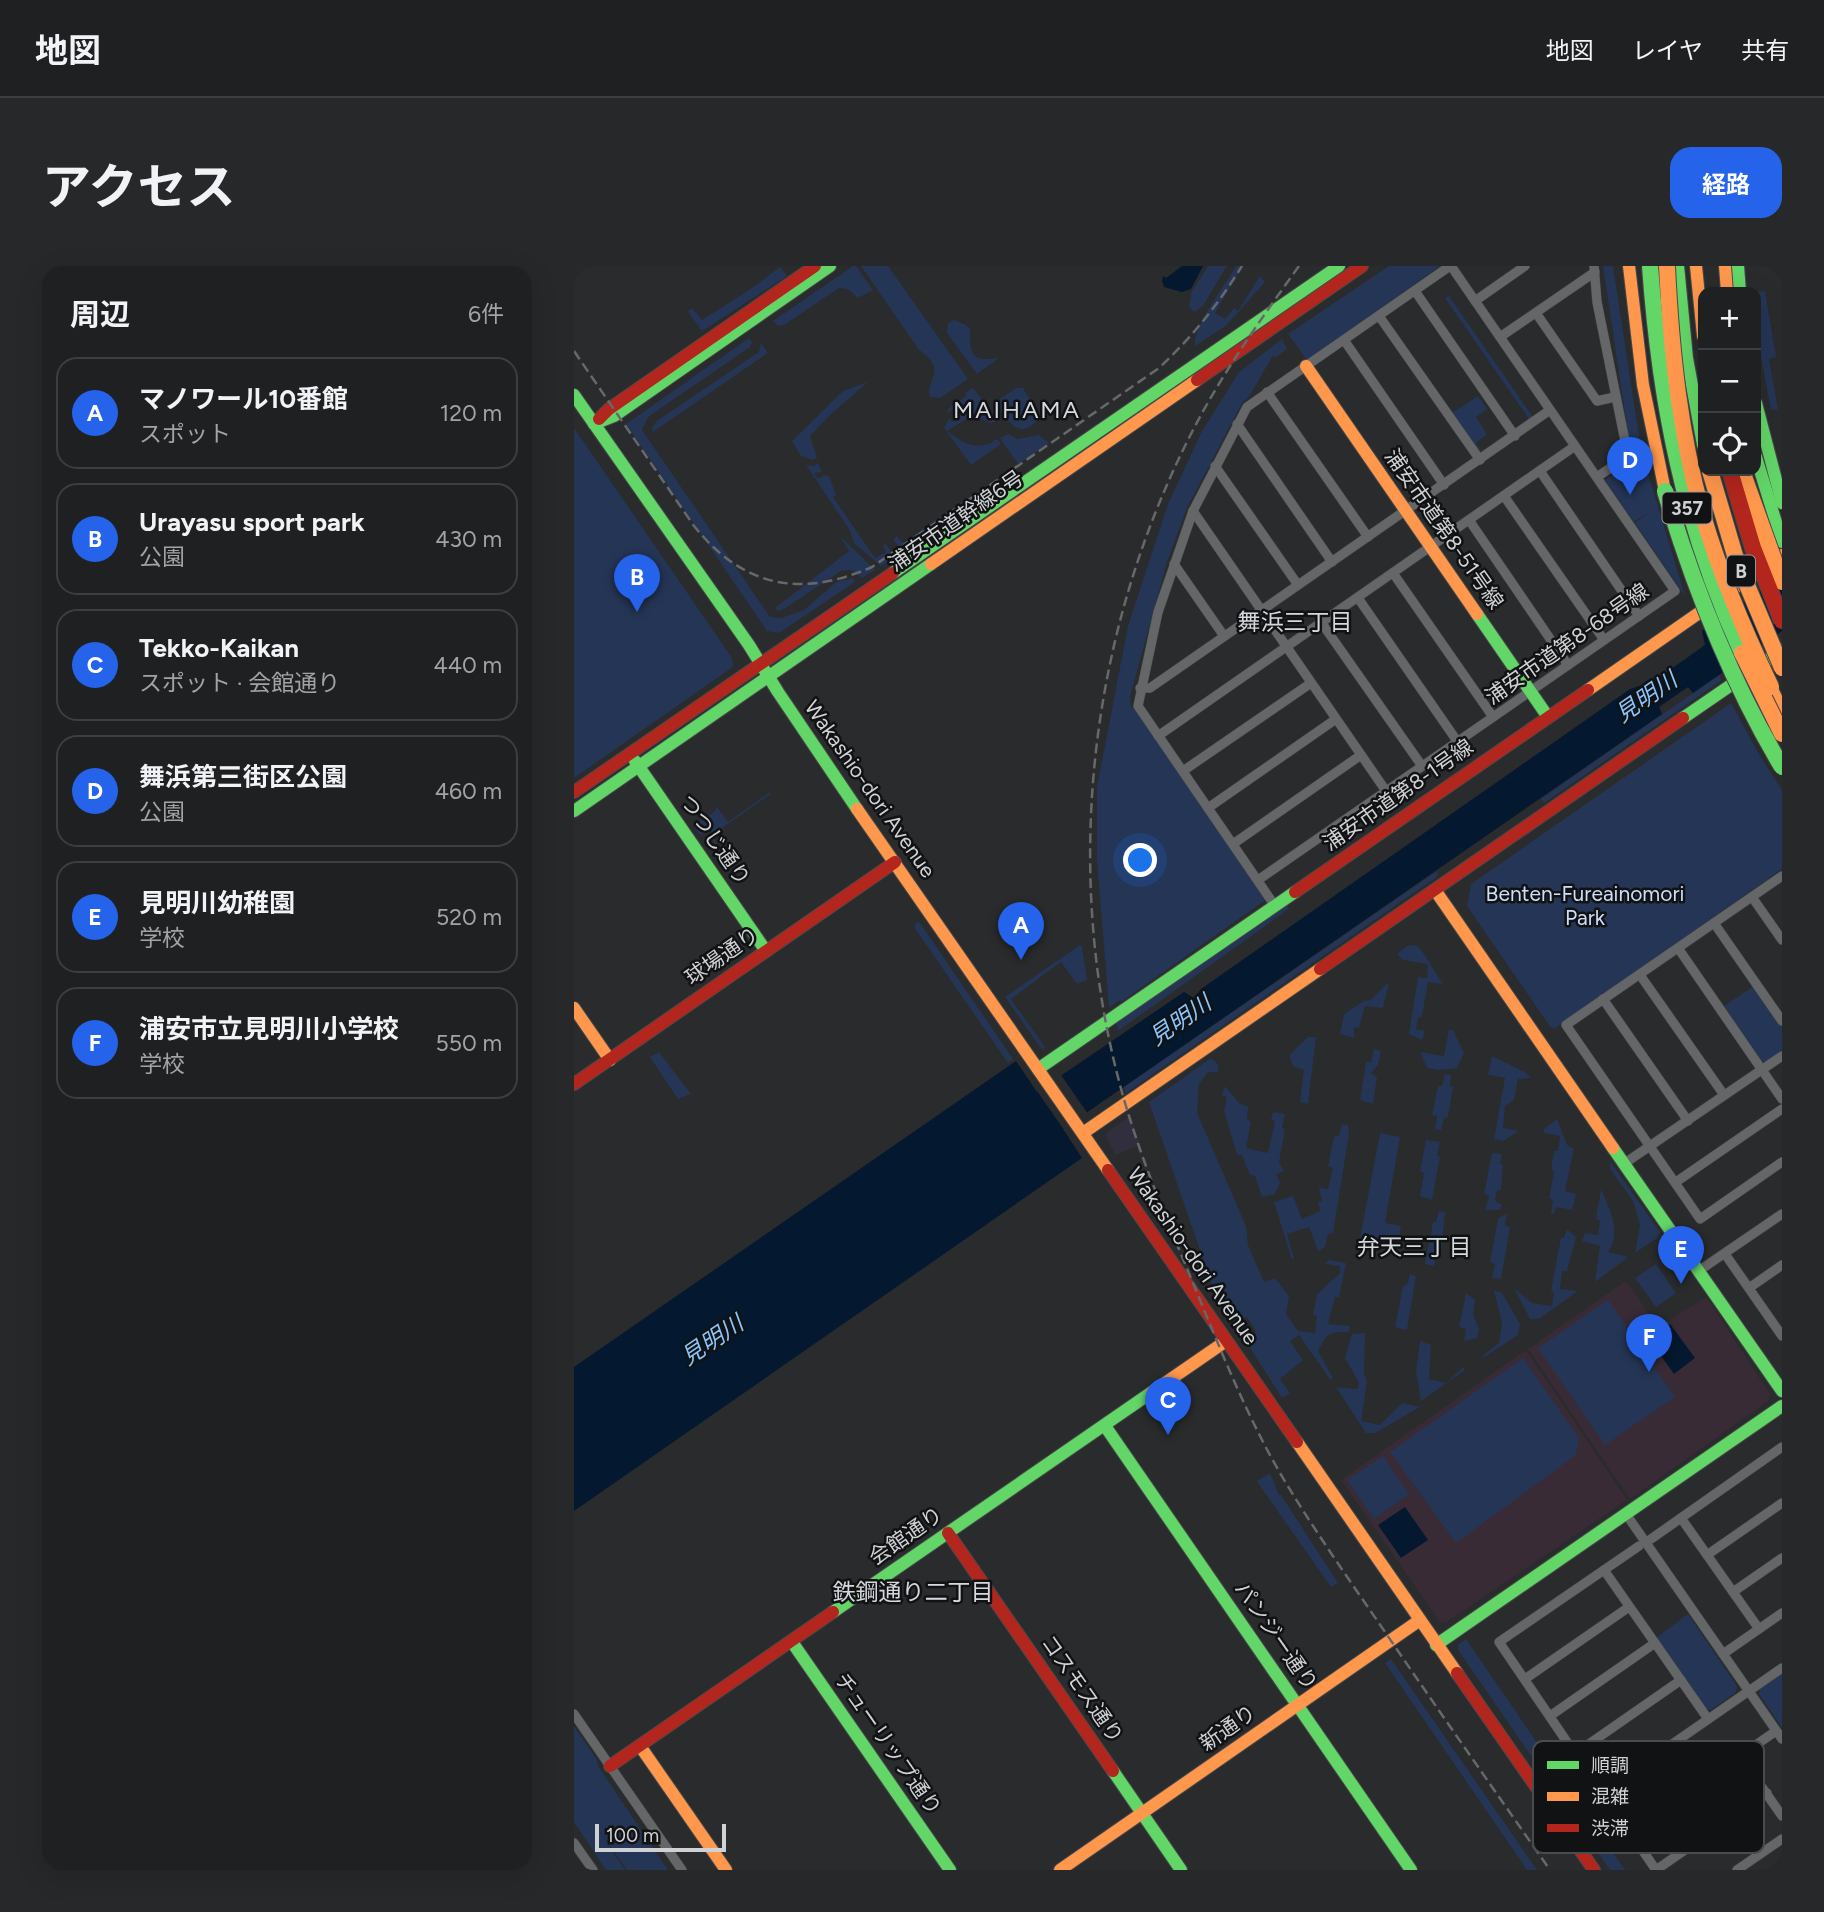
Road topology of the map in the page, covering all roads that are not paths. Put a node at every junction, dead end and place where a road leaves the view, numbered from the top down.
1 (815, 266) edge
2 (830, 266) edge
3 (1322, 266) edge
4 (1339, 266) edge
5 (1362, 266) edge
6 (1451, 266) edge
7 (1525, 266) edge
8 (1629, 266) edge
9 (1650, 266) edge
10 (1667, 266) edge
11 (1678, 266) edge
12 (1696, 266) edge
13 (1725, 266) edge
14 (1738, 266) edge
15 (1594, 269) edge
16 (1698, 287) edge
17 (1727, 287) edge
18 (1740, 287) edge
19 (1415, 290) junction
20 (1296, 294) junction
21 (1475, 301) junction
22 (1536, 313) junction
23 (1379, 316) junction
24 (1500, 337) junction
25 (1344, 340) junction
26 (1306, 366) junction
27 (1268, 392) junction
28 (574, 395) edge
29 (1615, 397) junction
30 (1550, 410) junction
31 (1758, 413) edge
32 (1698, 419) edge
33 (594, 424) junction
34 (1237, 424) junction
35 (1515, 436) junction
36 (1575, 446) junction
37 (1480, 460) junction
38 (1215, 466) junction
39 (1539, 471) junction
40 (1761, 473) edge
41 (1711, 476) edge
42 (1731, 476) edge
43 (1744, 476) edge
44 (1597, 477) junction
45 (1444, 485) junction
46 (1504, 496) junction
47 (1782, 503) edge
48 (1406, 511) junction
49 (1193, 512) junction
50 (1469, 520) junction
51 (1368, 537) junction
52 (1782, 542) edge
53 (1431, 547) junction
54 (1782, 555) edge
55 (1332, 562) junction
56 (1174, 564) junction
57 (1393, 573) junction
58 (1782, 582) edge
59 (1298, 586) junction
60 (1358, 598) junction
61 (1261, 611) junction
62 (1639, 616) junction
63 (1782, 621) edge
64 (1321, 622) junction
65 (1224, 636) junction
66 (1604, 640) junction
67 (1286, 647) junction
68 (1782, 650) edge
69 (1568, 665) junction
70 (1782, 668) edge
71 (765, 670) junction
72 (1311, 683) junction
73 (1140, 688) junction
74 (1530, 691) junction
75 (1782, 710) edge
76 (1493, 717) junction
77 (1548, 717) junction
78 (1336, 719) junction
79 (1782, 734) edge
80 (1158, 736) junction
81 (1457, 741) junction
82 (1361, 755) junction
83 (635, 760) junction
84 (1422, 766) junction
85 (1782, 767) edge
86 (1183, 771) junction
87 (1386, 791) junction
88 (574, 792) edge
89 (1208, 807) junction
90 (574, 811) edge
91 (1233, 844) junction
92 (895, 862) junction
93 (1782, 876) edge
94 (1258, 880) junction
95 (1436, 890) junction
96 (1752, 897) junction
97 (1275, 906) junction
98 (1714, 923) junction
99 (1782, 940) edge
100 (1678, 948) junction
101 (766, 951) junction
102 (1640, 975) junction
103 (1603, 999) junction
104 (574, 1007) edge
105 (1782, 1021) edge
106 (1782, 1056) edge
107 (610, 1060) junction
108 (1762, 1070) junction
109 (1043, 1076) junction
110 (574, 1084) edge
111 (1724, 1095) junction
112 (1782, 1099) edge
113 (1782, 1109) edge
114 (1688, 1121) junction
115 (1080, 1128) junction
116 (1650, 1146) junction
117 (1782, 1162) edge
118 (1625, 1163) junction
119 (1676, 1182) junction
120 (1782, 1214) edge
121 (1725, 1254) junction
122 (1782, 1265) edge
123 (1700, 1270) junction
124 (1749, 1288) junction
125 (1782, 1317) edge
126 (1773, 1324) junction
127 (1782, 1336) edge
128 (1226, 1341) junction
129 (1782, 1391) edge
130 (1782, 1406) edge
131 (1105, 1426) junction
132 (1782, 1447) edge
133 (1782, 1503) edge
134 (1626, 1514) junction
135 (1681, 1518) junction
136 (948, 1533) junction
137 (1651, 1538) dead end
138 (1639, 1546) dead end
139 (1707, 1555) junction
140 (1782, 1558) edge
141 (1604, 1570) junction
142 (1733, 1592) junction
143 (1629, 1607) junction
144 (1782, 1613) edge
145 (1420, 1620) junction
146 (1759, 1629) junction
147 (792, 1642) junction
148 (1655, 1643) junction
149 (1436, 1645) junction
150 (1723, 1654) junction
151 (1782, 1668) edge
152 (1525, 1679) junction
153 (1681, 1680) junction
154 (1748, 1690) junction
155 (1298, 1705) junction
156 (574, 1714) edge
157 (1550, 1716) junction
158 (1708, 1719) junction
159 (1779, 1735) edge
160 (1568, 1741) edge
161 (1593, 1741) edge
162 (1676, 1741) edge
163 (640, 1746) junction
164 (610, 1766) junction
165 (1533, 1783) edge
166 (1764, 1789) edge
167 (1767, 1793) junction
168 (1764, 1795) edge
169 (1142, 1814) junction
170 (1782, 1815) edge
171 (1782, 1839) edge
172 (574, 1843) edge
173 (1764, 1851) edge
174 (1582, 1853) edge
175 (1644, 1853) edge
176 (1681, 1853) edge
177 (1762, 1853) edge
178 (593, 1870) edge
179 (682, 1870) edge
180 (726, 1870) edge
181 (950, 1870) edge
182 (1060, 1870) edge
183 (1181, 1870) edge
184 (1411, 1870) edge
185 (1594, 1870) edge
186 (1656, 1870) edge
187 (1737, 1870) edge

1 - 33 main road
2 - 33 main road
3 - 20 main road
4 - 20 main road, 浦安市道幹線6号
5 - 71 main road, 浦安市道幹線6号
6 - 19 street, 浦安市道第8-68号線
6 - 21 street, 浦安市道第8-68号線
7 - 21 street
8 - 85 main road, 357, bridge
9 - 79 main road, 357, bridge
10 - 75 main road, bridge
11 - 32 main road
12 - 16 main road
13 - 17 main road
14 - 18 main road
15 - 22 street
15 - 29 street
19 - 23 street, 浦安市道第8-68号線
19 - 35 street
20 - 71 main road, 浦安市道幹線6号
21 - 24 street, 浦安市道第8-68号線
22 - 24 street
22 - 29 street
23 - 25 street, 浦安市道第8-68号線
23 - 37 street
24 - 30 street, 浦安市道第8-68号線
25 - 26 street, 浦安市道第8-68号線
25 - 45 street
26 - 27 street, 浦安市道第8-68号線
26 - 48 main road, 浦安市道第8-51号線
27 - 34 street, 浦安市道第8-68号線
27 - 51 street
28 - 33 main road, Wakashio-dori Avenue
29 - 44 street
30 - 35 street
30 - 36 street, 浦安市道第8-68号線
31 - 47 main road
33 - 71 main road, Wakashio-dori Avenue
34 - 38 street, 浦安市道第8-68号線
34 - 55 street
35 - 37 street
36 - 39 street
36 - 44 street, 浦安市道第8-68号線
37 - 45 street
38 - 49 street, 浦安市道第8-68号線
38 - 59 street
39 - 46 street
39 - 62 street
40 - 52 main road
41 - 70 main road, B, bridge
42 - 63 main road, B, bridge
43 - 58 main road, bridge
44 - 62 street, 浦安市道第8-68号線
45 - 48 street
46 - 50 street
46 - 66 street
48 - 51 street
48 - 53 main road, 浦安市道第8-51号線
49 - 56 street, 浦安市道第8-68号線
49 - 61 street
50 - 53 street
50 - 69 street
51 - 55 street
53 - 57 street
53 - 74 main road, 浦安市道第8-51号線
54 - 77 main road, 浦安市道第8-1号線
55 - 59 street
56 - 65 street
56 - 73 street, 浦安市道第8-68号線
57 - 60 street
57 - 76 street
59 - 61 street
60 - 64 street
60 - 81 street
61 - 65 street
61 - 67 street
62 - 66 street, 浦安市道第8-68号線
64 - 67 street
64 - 84 street
65 - 73 street
66 - 69 street, 浦安市道第8-68号線
67 - 72 street
67 - 80 street
68 - 95 main road
69 - 74 street, 浦安市道第8-68号線
71 - 83 main road, 浦安市道幹線6号
71 - 92 main road, Wakashio-dori Avenue
72 - 78 street
72 - 86 street
73 - 80 street, 浦安市道第8-68号線
74 - 76 street, 浦安市道第8-68号線
74 - 77 main road, 浦安市道第8-51号線
76 - 81 street, 浦安市道第8-68号線
77 - 97 main road, 浦安市道第8-1号線
78 - 82 street
78 - 89 street
80 - 86 street, 浦安市道第8-68号線
81 - 84 street, 浦安市道第8-68号線
82 - 87 street
82 - 91 street
83 - 88 main road, 浦安市道幹線6号
83 - 90 main road, 浦安市道幹線6号
83 - 101 main road, つつじ通り
84 - 87 street, 浦安市道第8-68号線
86 - 89 street, 浦安市道第8-68号線
87 - 94 street, 浦安市道第8-68号線
89 - 91 street, 浦安市道第8-68号線
91 - 94 street, 浦安市道第8-68号線
92 - 101 main road, 球場通り
92 - 109 main road, Wakashio-dori Avenue
93 - 96 street
94 - 97 street, 浦安市道第8-68号線
95 - 115 main road
95 - 118 main road
96 - 98 street
96 - 99 street
97 - 109 main road, 浦安市道第8-1号線
98 - 100 street
98 - 105 street
100 - 102 street
100 - 108 street
101 - 107 main road, 球場通り
102 - 103 street
102 - 111 street
103 - 114 street
103 - 116 street
104 - 107 main road
106 - 108 street
107 - 110 main road, 球場通り
108 - 111 street
108 - 112 street
109 - 115 main road, Wakashio-dori Avenue
111 - 114 street
113 - 119 street
114 - 116 street
115 - 128 main road, Wakashio-dori Avenue
116 - 118 street
116 - 119 street
117 - 119 street
118 - 123 main road
120 - 121 street
121 - 123 street
121 - 124 street
122 - 124 street
123 - 129 main road
124 - 126 street
125 - 126 street
126 - 127 street
128 - 131 main road, 会館通り
128 - 145 main road, Wakashio-dori Avenue
130 - 134 main road
131 - 136 main road, 会館通り
131 - 155 main road, パンジー通り
132 - 135 street
133 - 139 street
134 - 149 main road
134 - 150 street
135 - 137 street
135 - 139 street
136 - 147 main road, 会館通り
136 - 169 main road, コスモス通り
138 - 141 street
139 - 142 street
140 - 142 street
141 - 143 street
141 - 152 street
142 - 146 street
143 - 148 street
143 - 152 street
144 - 146 street
145 - 149 main road, Wakashio-dori Avenue
145 - 155 main road, 新通り
146 - 150 street
147 - 163 main road, 会館通り
147 - 181 main road, チューリップ通り
148 - 153 street
148 - 157 street
149 - 165 main road, Wakashio-dori Avenue
150 - 154 street
151 - 154 street
152 - 157 street
153 - 158 street
153 - 161 street
154 - 158 street
154 - 159 street
155 - 169 main road, 新通り
155 - 184 main road, パンジー通り
156 - 164 street
157 - 160 street
158 - 162 street
163 - 164 main road, 会館通り
163 - 180 main road
164 - 179 street
166 - 167 street
167 - 168 street
167 - 170 street
169 - 182 main road, 新通り
169 - 183 main road, コスモス通り
171 - 173 street
172 - 178 street
174 - 185 main road, Wakashio-dori Avenue
175 - 186 street
176 - 186 street
177 - 187 street

